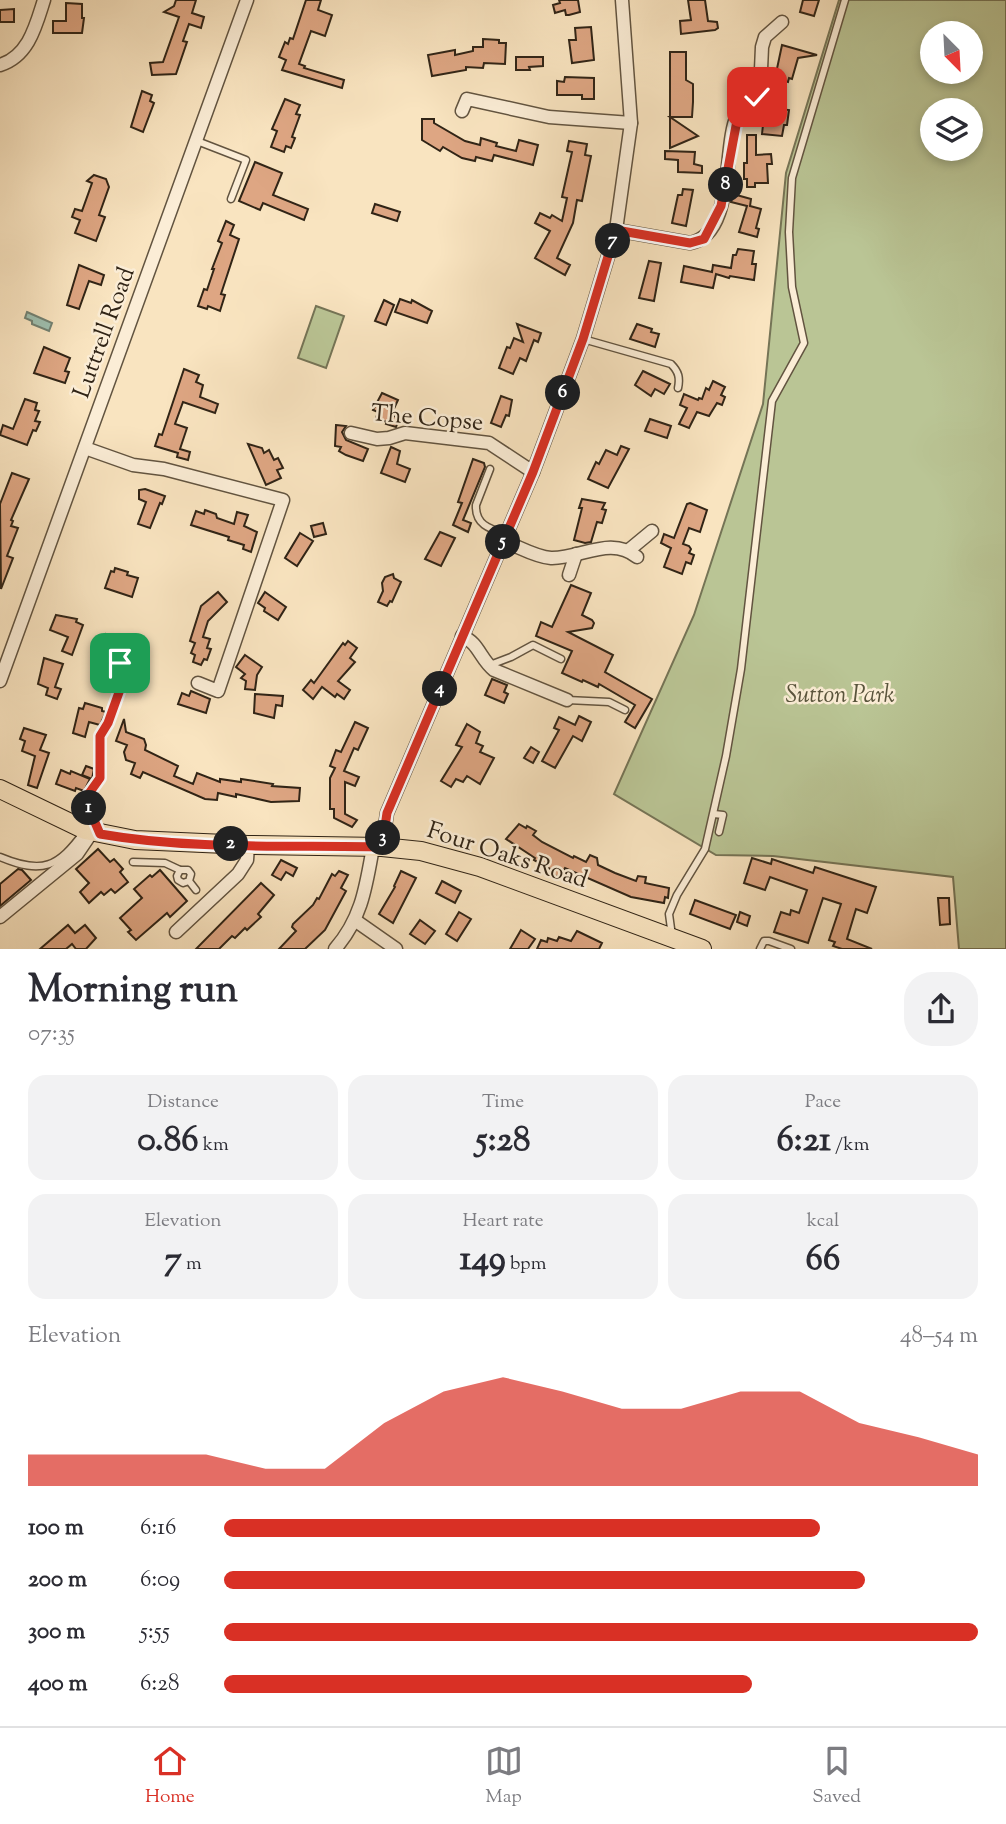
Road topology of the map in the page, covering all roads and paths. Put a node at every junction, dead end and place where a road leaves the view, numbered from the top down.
1 (44, 0) edge
2 (247, 0) edge
3 (622, 0) edge
4 (845, 0) edge
5 (782, 22) dead end
6 (0, 65) edge
7 (462, 111) dead end
8 (631, 123) junction
9 (197, 141) junction
10 (231, 199) dead end
11 (616, 230) junction
12 (583, 339) junction
13 (678, 388) dead end
14 (351, 433) dead end
15 (85, 448) junction
16 (490, 469) dead end
17 (533, 472) junction
18 (652, 531) dead end
19 (504, 537) junction
20 (576, 554) junction
21 (569, 575) dead end
22 (462, 636) junction
23 (561, 659) dead end
24 (120, 663) dead end
25 (489, 666) junction
26 (0, 681) edge
27 (198, 683) dead end
28 (567, 701) joint
29 (625, 710) dead end
30 (0, 789) edge
31 (714, 814) junction
32 (92, 832) junction
33 (719, 832) dead end
34 (248, 845) junction
35 (378, 847) junction
36 (158, 852) junction
37 (0, 857) edge
38 (133, 862) dead end
39 (196, 890) dead end
40 (0, 917) edge
41 (356, 921) junction
42 (176, 932) dead end
43 (674, 943) edge
44 (335, 949) edge
45 (396, 949) edge
46 (702, 949) edge
47 (760, 949) edge
48 (791, 949) edge

1 - 6 street
2 - 9 street, Luttrell Road
3 - 8 street
4 - 31 lane
5 - 11 street
7 - 8 street
8 - 11 street
9 - 10 lane
9 - 15 street, Luttrell Road
11 - 12 street
12 - 13 lane
12 - 17 street
14 - 17 street, The Copse
15 - 26 street, Luttrell Road
15 - 27 street
16 - 19 lane
17 - 19 street
18 - 20 street
19 - 20 street
19 - 22 street
20 - 21 street
22 - 25 street
22 - 35 street
23 - 25 lane
24 - 32 lane
25 - 28 street
28 - 29 lane
30 - 32 main road, Four Oaks Road
31 - 33 lane
31 - 43 lane
32 - 36 main road, Four Oaks Road
32 - 37 lane
32 - 40 street
34 - 35 main road, Four Oaks Road
34 - 36 main road, Four Oaks Road
34 - 42 street
35 - 41 street
35 - 43 main road, Four Oaks Road
36 - 38 lane
36 - 39 lane
41 - 44 street
41 - 45 street
43 - 46 main road, Four Oaks Road
47 - 48 lane

